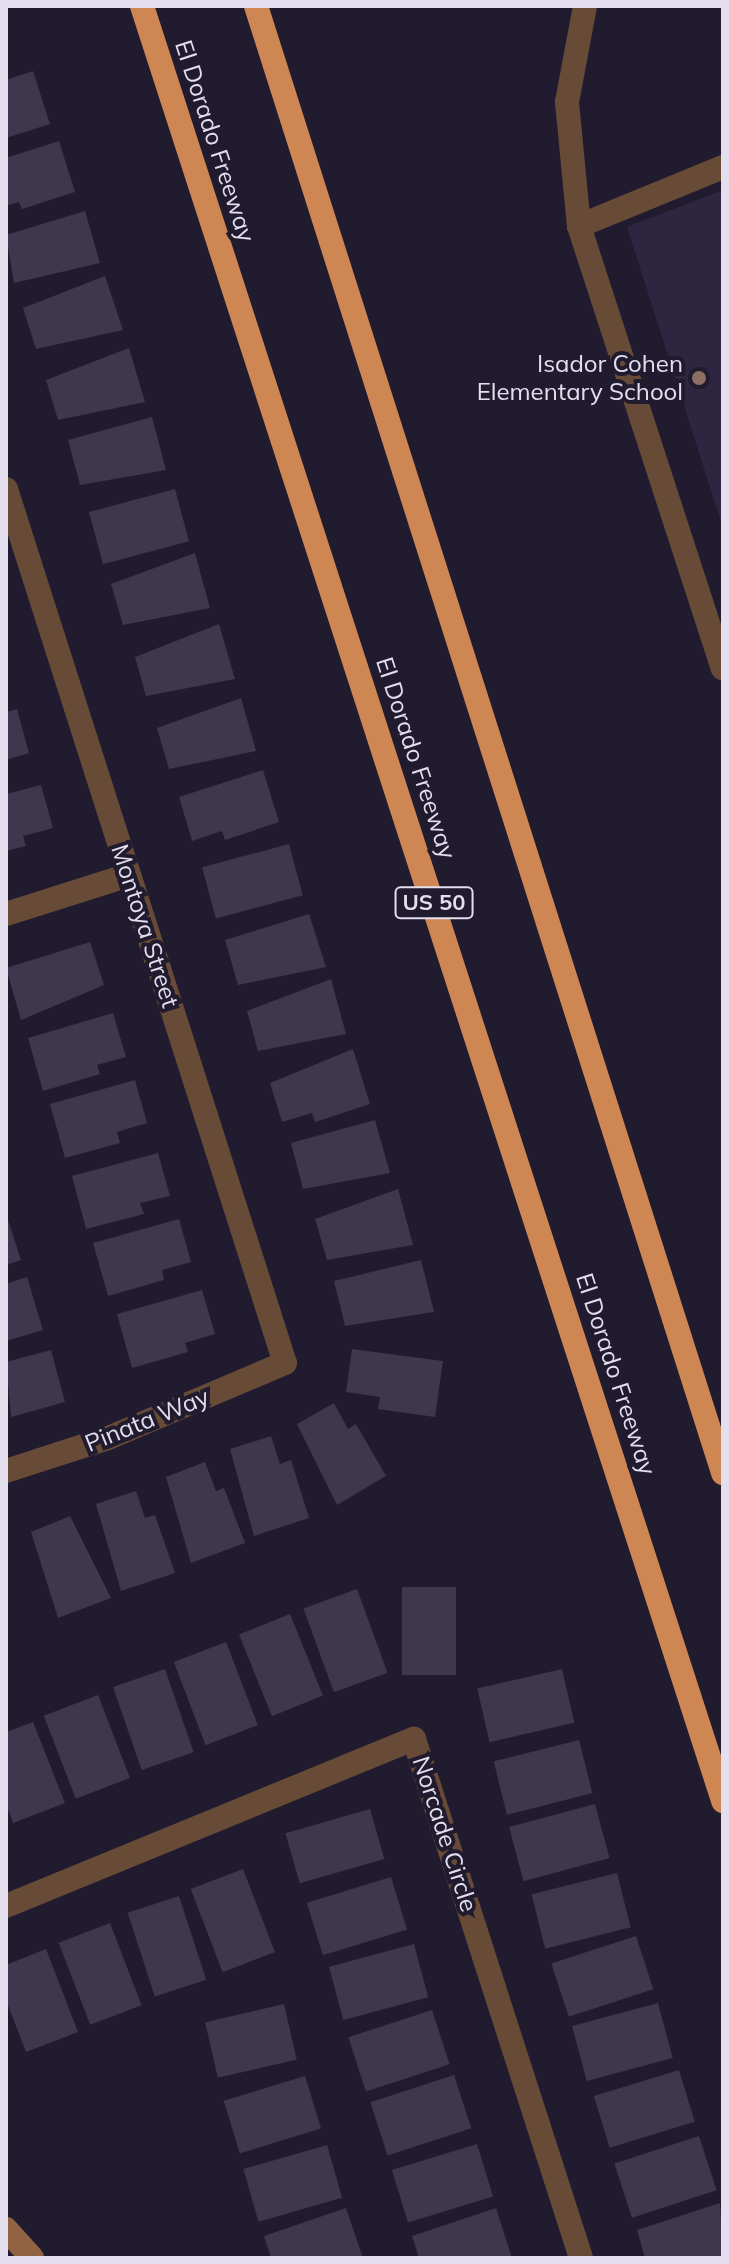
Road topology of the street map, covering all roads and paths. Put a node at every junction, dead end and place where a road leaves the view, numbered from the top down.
1 (142, 6) edge
2 (256, 6) edge
3 (585, 6) edge
4 (723, 167) edge
5 (579, 226) junction
6 (6, 489) edge
7 (723, 668) edge
8 (129, 875) junction
9 (6, 914) edge
10 (285, 1363) joint
11 (6, 1471) edge
12 (723, 1473) edge
13 (723, 1801) edge
14 (6, 1906) edge
15 (6, 2229) edge
16 (32, 2258) edge
17 (581, 2258) edge

1 - 13 highway, El Dorado Freeway / US 50
2 - 12 highway
3 - 5 street
4 - 5 street
5 - 7 street
6 - 8 street, Montoya Street
8 - 9 street
8 - 10 street, Montoya Street
10 - 11 street, Pinata Way
14 - 17 street, Norcade Circle
15 - 16 main road

